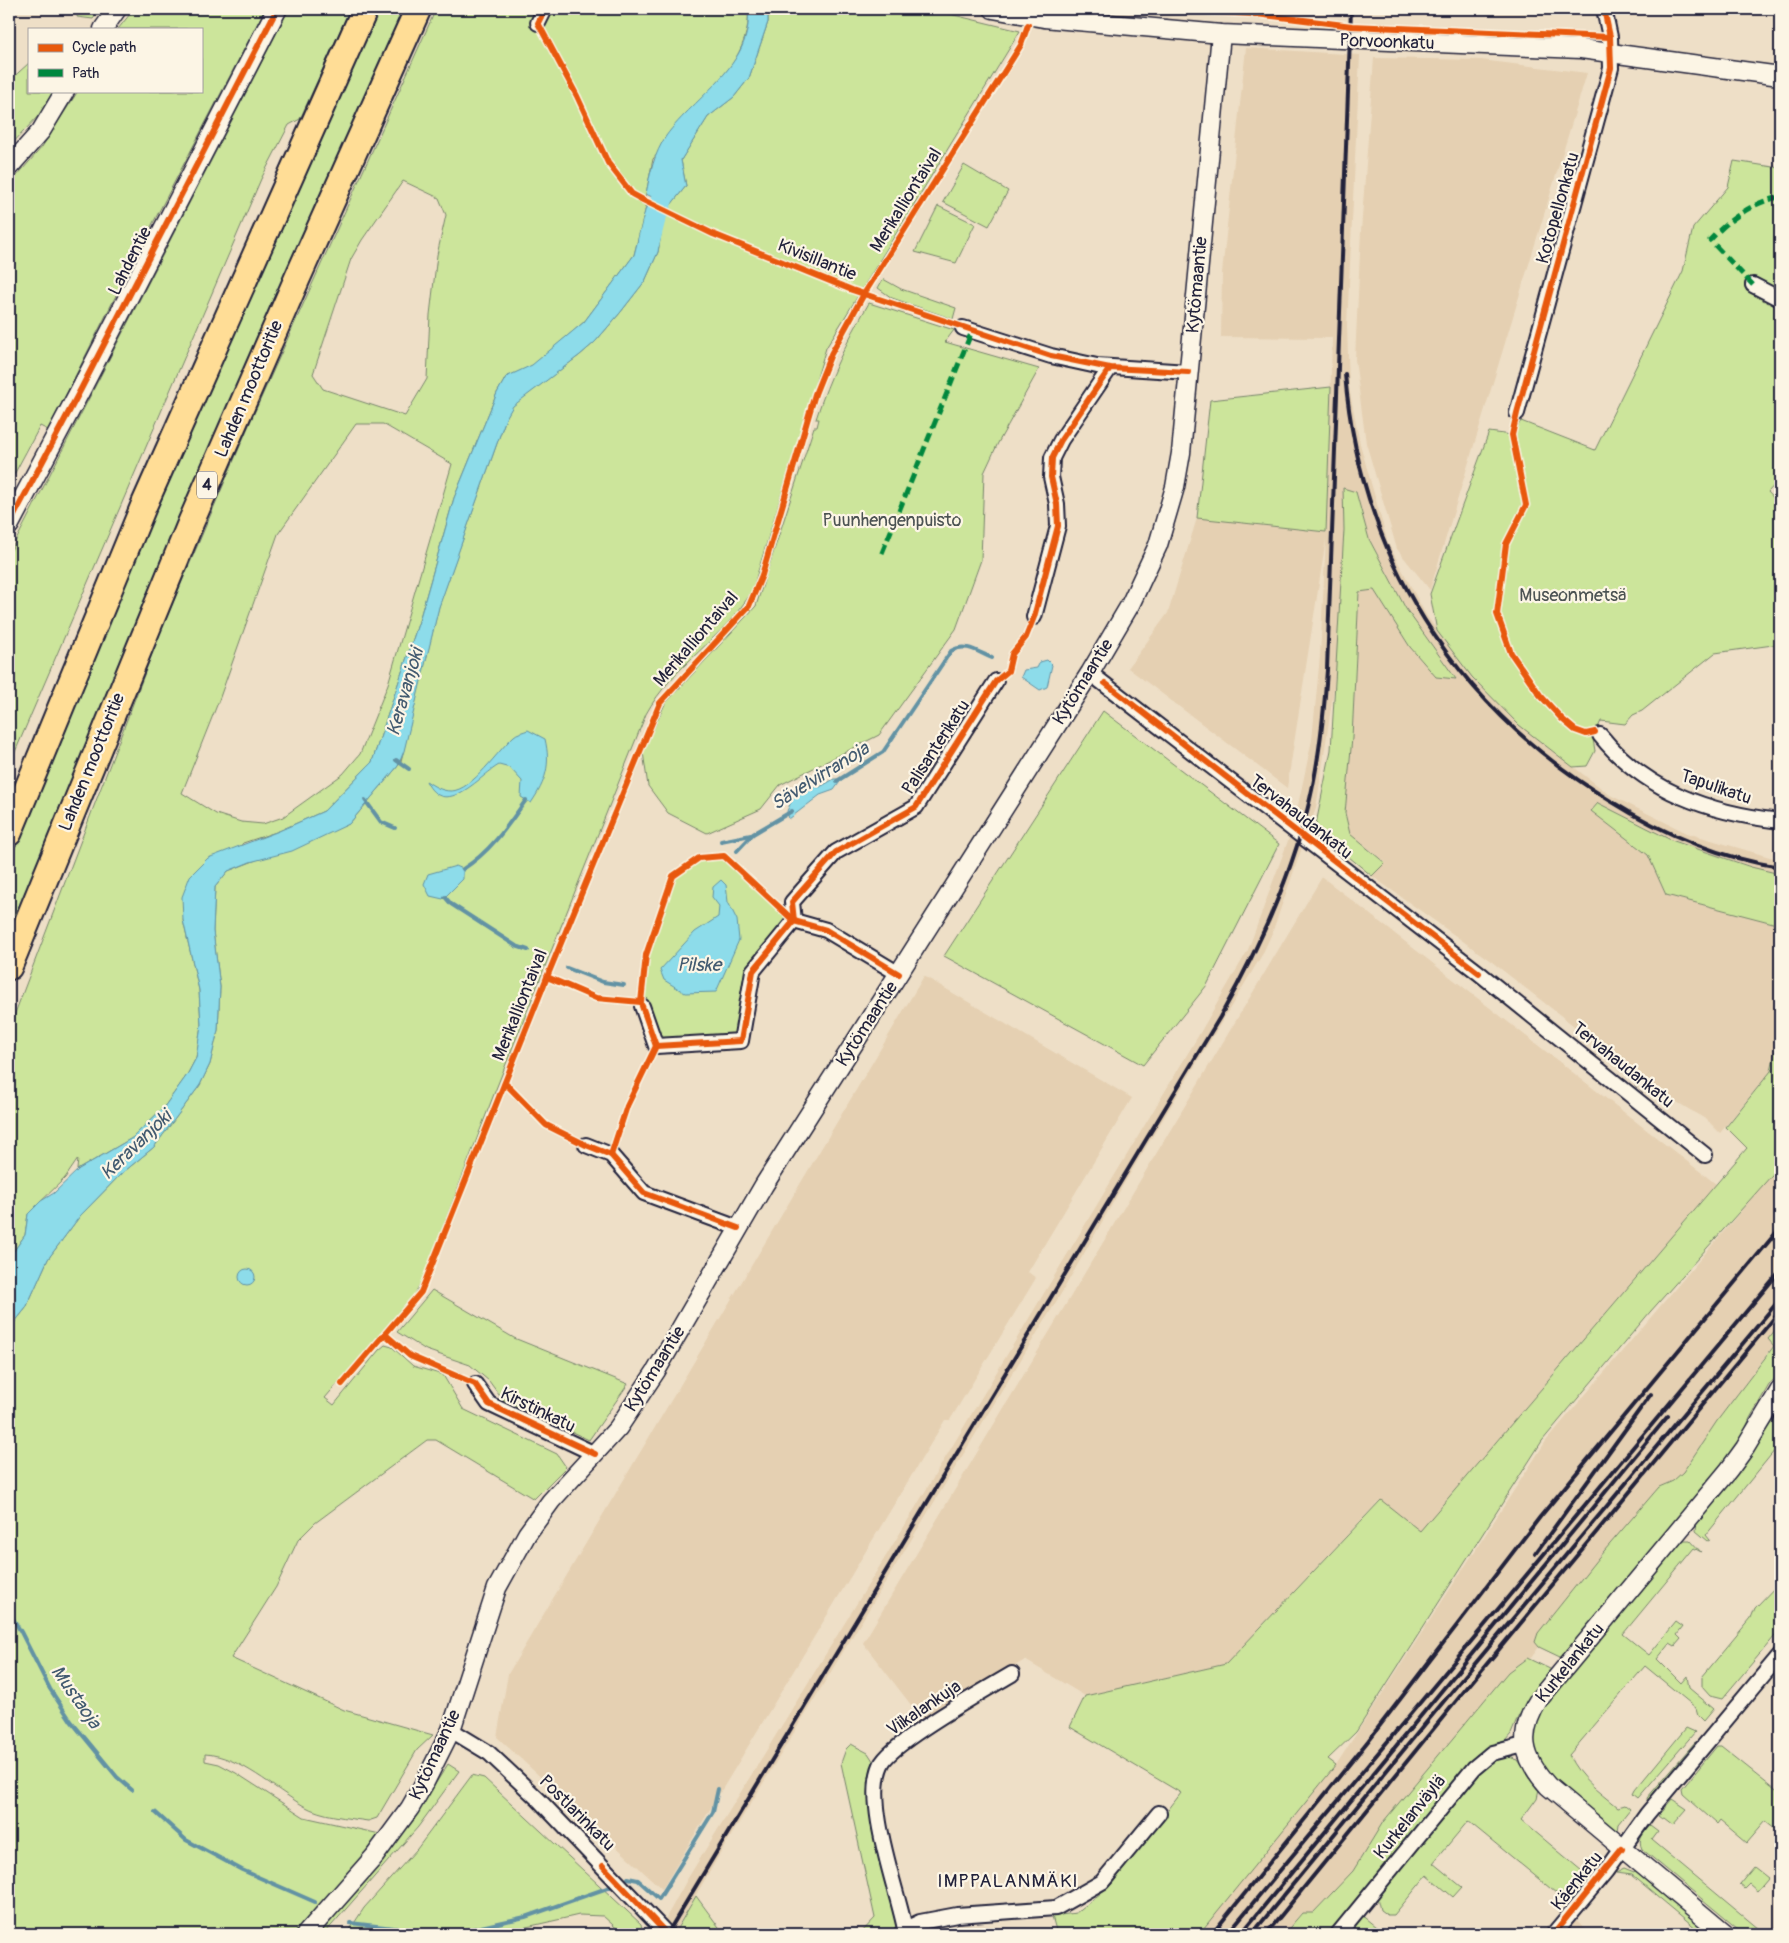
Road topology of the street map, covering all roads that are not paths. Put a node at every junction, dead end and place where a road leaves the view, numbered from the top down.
1 (117, 9) edge
2 (276, 9) edge
3 (365, 9) edge
4 (418, 9) edge
5 (545, 9) edge
6 (992, 9) edge
7 (1604, 9) edge
8 (538, 23) dead end
9 (104, 28) edge
10 (1221, 34) junction
11 (1610, 52) junction
12 (1780, 76) edge
13 (64, 92) edge
14 (9, 167) edge
15 (1753, 285) dead end
16 (1780, 299) edge
17 (963, 328) dead end
18 (1110, 368) junction
19 (1188, 372) junction
20 (1517, 413) dead end
21 (9, 525) edge
22 (1034, 617) dead end
23 (1090, 673) junction
24 (996, 681) dead end
25 (1600, 735) dead end
26 (1780, 821) edge
27 (9, 833) edge
28 (794, 922) junction
29 (9, 966) edge
30 (899, 974) junction
31 (642, 1006) dead end
32 (586, 1145) dead end
33 (1705, 1155) dead end
34 (738, 1228) junction
35 (475, 1384) dead end
36 (1780, 1390) edge
37 (595, 1454) junction
38 (1780, 1655) edge
39 (1012, 1674) dead end
40 (451, 1730) junction
41 (1524, 1745) junction
42 (1159, 1813) dead end
43 (1622, 1848) junction
44 (903, 1932) edge
45 (1555, 1932) dead end
46 (306, 1934) edge
47 (667, 1934) edge
48 (1338, 1934) edge
49 (1725, 1934) edge

1 - 9 street
2 - 21 main road, Lahdentie
3 - 27 highway
4 - 29 highway, Lahden moottoritie / 4
5 - 8 street
6 - 10 street, Porvoonkatu
7 - 11 street, Kotopellonkatu
10 - 11 street, Porvoonkatu
10 - 19 street, Kytömaantie
11 - 12 street, Porvoonkatu
11 - 20 street, Kotopellonkatu
13 - 14 street
15 - 16 street
17 - 18 street
18 - 19 street
18 - 22 street
19 - 23 street, Kytömaantie
23 - 30 street, Kytömaantie
23 - 33 street, Tervahaudankatu
24 - 28 street, Palisanterikatu
25 - 26 street, Tapulikatu
28 - 30 street
28 - 31 street
30 - 34 street, Kytömaantie
32 - 34 street
34 - 37 street, Kytömaantie
35 - 37 street, Kirstinkatu
36 - 41 street, Kurkelankatu
37 - 40 street, Kytömaantie
38 - 43 street, Käenkatu
39 - 44 street, Viikalankuja
40 - 46 street, Kytömaantie
40 - 47 street, Postlarinkatu
41 - 43 street
41 - 48 street, Kurkelanväylä
42 - 44 street
43 - 45 street, Käenkatu
43 - 49 street

